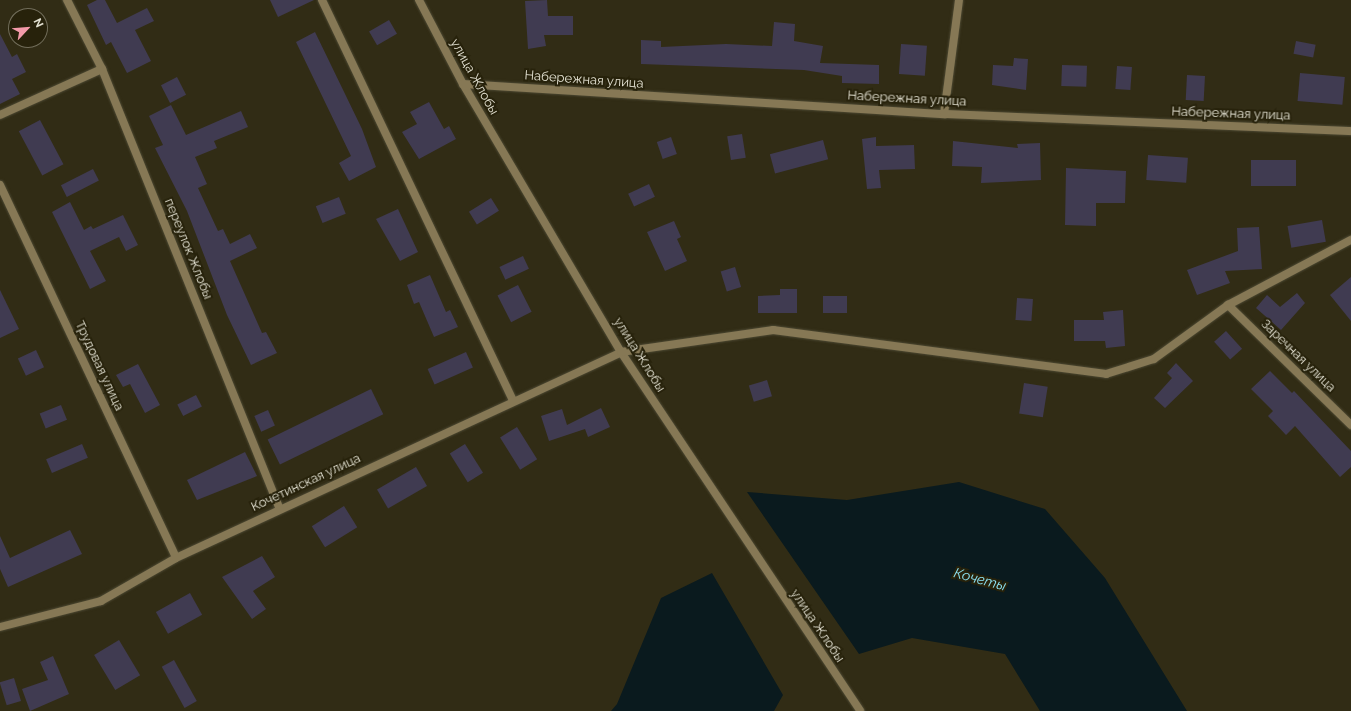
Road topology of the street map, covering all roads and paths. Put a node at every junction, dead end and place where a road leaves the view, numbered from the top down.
1 (67, 0) edge
2 (322, 0) edge
3 (419, 0) edge
4 (959, 0) edge
5 (102, 70) junction
6 (463, 84) junction
7 (944, 114) junction
8 (0, 115) edge
9 (1351, 131) edge
10 (0, 185) edge
11 (1351, 240) edge
12 (1228, 306) junction
13 (621, 352) junction
14 (512, 399) junction
15 (1351, 425) edge
16 (280, 509) junction
17 (176, 558) junction
18 (0, 627) edge
19 (860, 711) edge

1 - 5 street, переулок Жлобы
2 - 14 street
3 - 6 street, улица Жлобы
4 - 7 street
5 - 8 street
5 - 16 street, переулок Жлобы
6 - 7 street, Набережная улица
6 - 13 street, улица Жлобы
7 - 9 street, Набережная улица
10 - 17 street, Трудовая улица
11 - 12 street
12 - 13 street
12 - 15 street, Заречная улица
13 - 14 street, Кочетинская улица
13 - 19 street, улица Жлобы
14 - 16 street, Кочетинская улица
16 - 17 street, Кочетинская улица
17 - 18 street, Кочетинская улица

